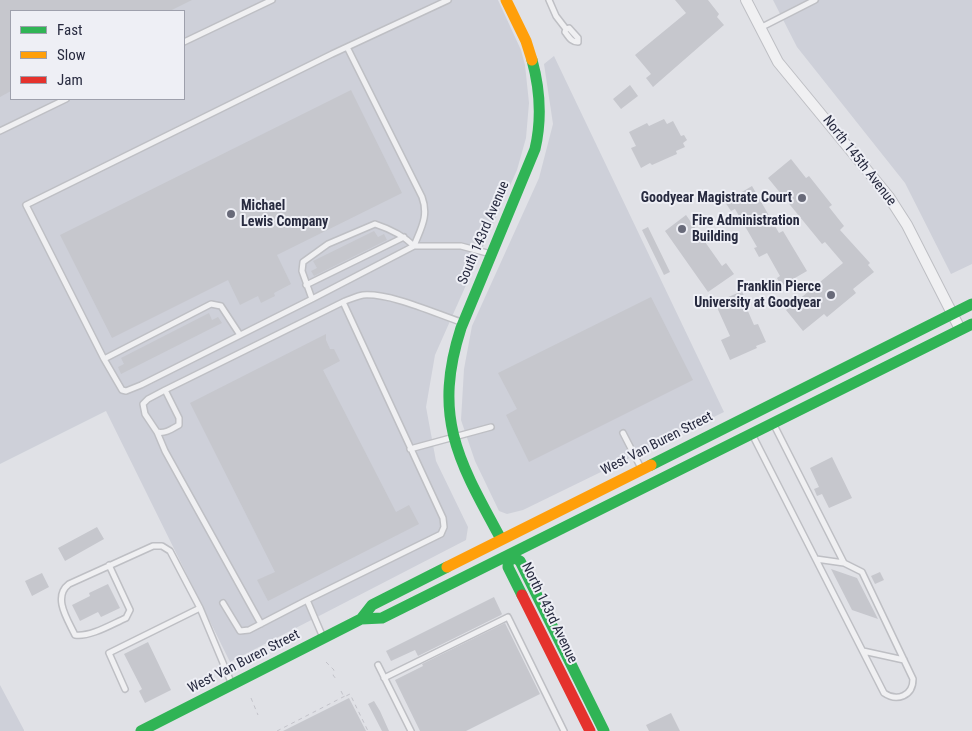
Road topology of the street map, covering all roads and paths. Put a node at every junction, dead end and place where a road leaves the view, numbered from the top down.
1 (272, 0) edge
2 (448, 0) edge
3 (506, 0) edge
4 (548, 0) edge
5 (746, 0) edge
6 (815, 0) edge
7 (760, 28) junction
8 (566, 29) dead end
9 (185, 42) edge
10 (346, 47) junction
11 (64, 100) edge
12 (0, 131) edge
13 (404, 237) junction
14 (414, 246) junction
15 (492, 254) junction
16 (306, 285) junction
17 (312, 299) junction
18 (343, 302) junction
19 (972, 304) edge
20 (952, 313) junction
21 (462, 322) junction
22 (972, 324) edge
23 (960, 330) junction
24 (240, 335) junction
25 (104, 359) junction
26 (164, 390) junction
27 (790, 394) junction
28 (773, 423) junction
29 (491, 427) dead end
30 (157, 432) junction
31 (624, 433) dead end
32 (752, 433) junction
33 (454, 438) junction
34 (410, 449) junction
35 (641, 469) junction
36 (501, 539) junction
37 (508, 555) junction
38 (816, 558) junction
39 (844, 563) junction
40 (109, 565) junction
41 (307, 600) junction
42 (223, 603) dead end
43 (200, 608) junction
44 (361, 619) junction
45 (261, 624) junction
46 (323, 638) junction
47 (863, 651) junction
48 (904, 660) junction
49 (326, 662) dead end
50 (378, 665) dead end
51 (384, 678) junction
52 (336, 679) dead end
53 (232, 685) junction
54 (125, 689) dead end
55 (341, 691) dead end
56 (345, 696) junction
57 (252, 698) dead end
58 (258, 715) dead end
59 (141, 731) edge
60 (277, 731) edge
61 (368, 731) edge
62 (411, 731) edge
63 (564, 731) edge
64 (590, 731) edge
65 (604, 731) edge

1 - 9 lane
2 - 10 lane
3 - 15 main road, South 143rd Avenue
4 - 8 lane
5 - 7 street, North 145th Avenue
6 - 7 lane
7 - 20 street, North 145th Avenue
10 - 14 lane
10 - 25 lane
11 - 12 lane
13 - 14 lane
13 - 16 lane
13 - 16 lane
14 - 15 lane
14 - 17 lane
15 - 21 main road, South 143rd Avenue
16 - 17 lane
17 - 24 lane
18 - 21 lane
18 - 26 lane
18 - 34 lane
19 - 20 main road, West Van Buren Street
20 - 23 street, North 145th Avenue
20 - 27 main road, West Van Buren Street
21 - 33 main road, South 143rd Avenue
22 - 23 main road, West Van Buren Street
23 - 28 main road, West Van Buren Street
24 - 25 lane
24 - 25 lane
26 - 30 lane
26 - 30 lane
27 - 32 main road
27 - 35 main road, West Van Buren Street
28 - 32 main road, West Van Buren Street
28 - 39 lane
29 - 33 lane
30 - 45 lane
31 - 35 lane
32 - 37 main road, West Van Buren Street
32 - 38 lane
33 - 34 lane
33 - 36 main road, South 143rd Avenue
34 - 41 lane
35 - 36 main road, West Van Buren Street
36 - 37 main road, South 143rd Avenue
36 - 44 main road, West Van Buren Street
37 - 44 main road, West Van Buren Street
37 - 64 main road, North 143rd Avenue
37 - 65 main road, North 143rd Avenue
38 - 39 lane
38 - 47 lane
39 - 48 lane
40 - 40 lane
40 - 43 lane
41 - 45 lane
41 - 46 lane
42 - 45 lane
43 - 53 lane
43 - 54 lane
44 - 46 main road, West Van Buren Street
46 - 53 main road, West Van Buren Street
47 - 48 lane
47 - 48 lane
49 - 52 path
50 - 51 lane
51 - 62 lane
51 - 63 lane
53 - 59 main road, West Van Buren Street
55 - 56 path
56 - 60 path
56 - 61 path
57 - 58 path

